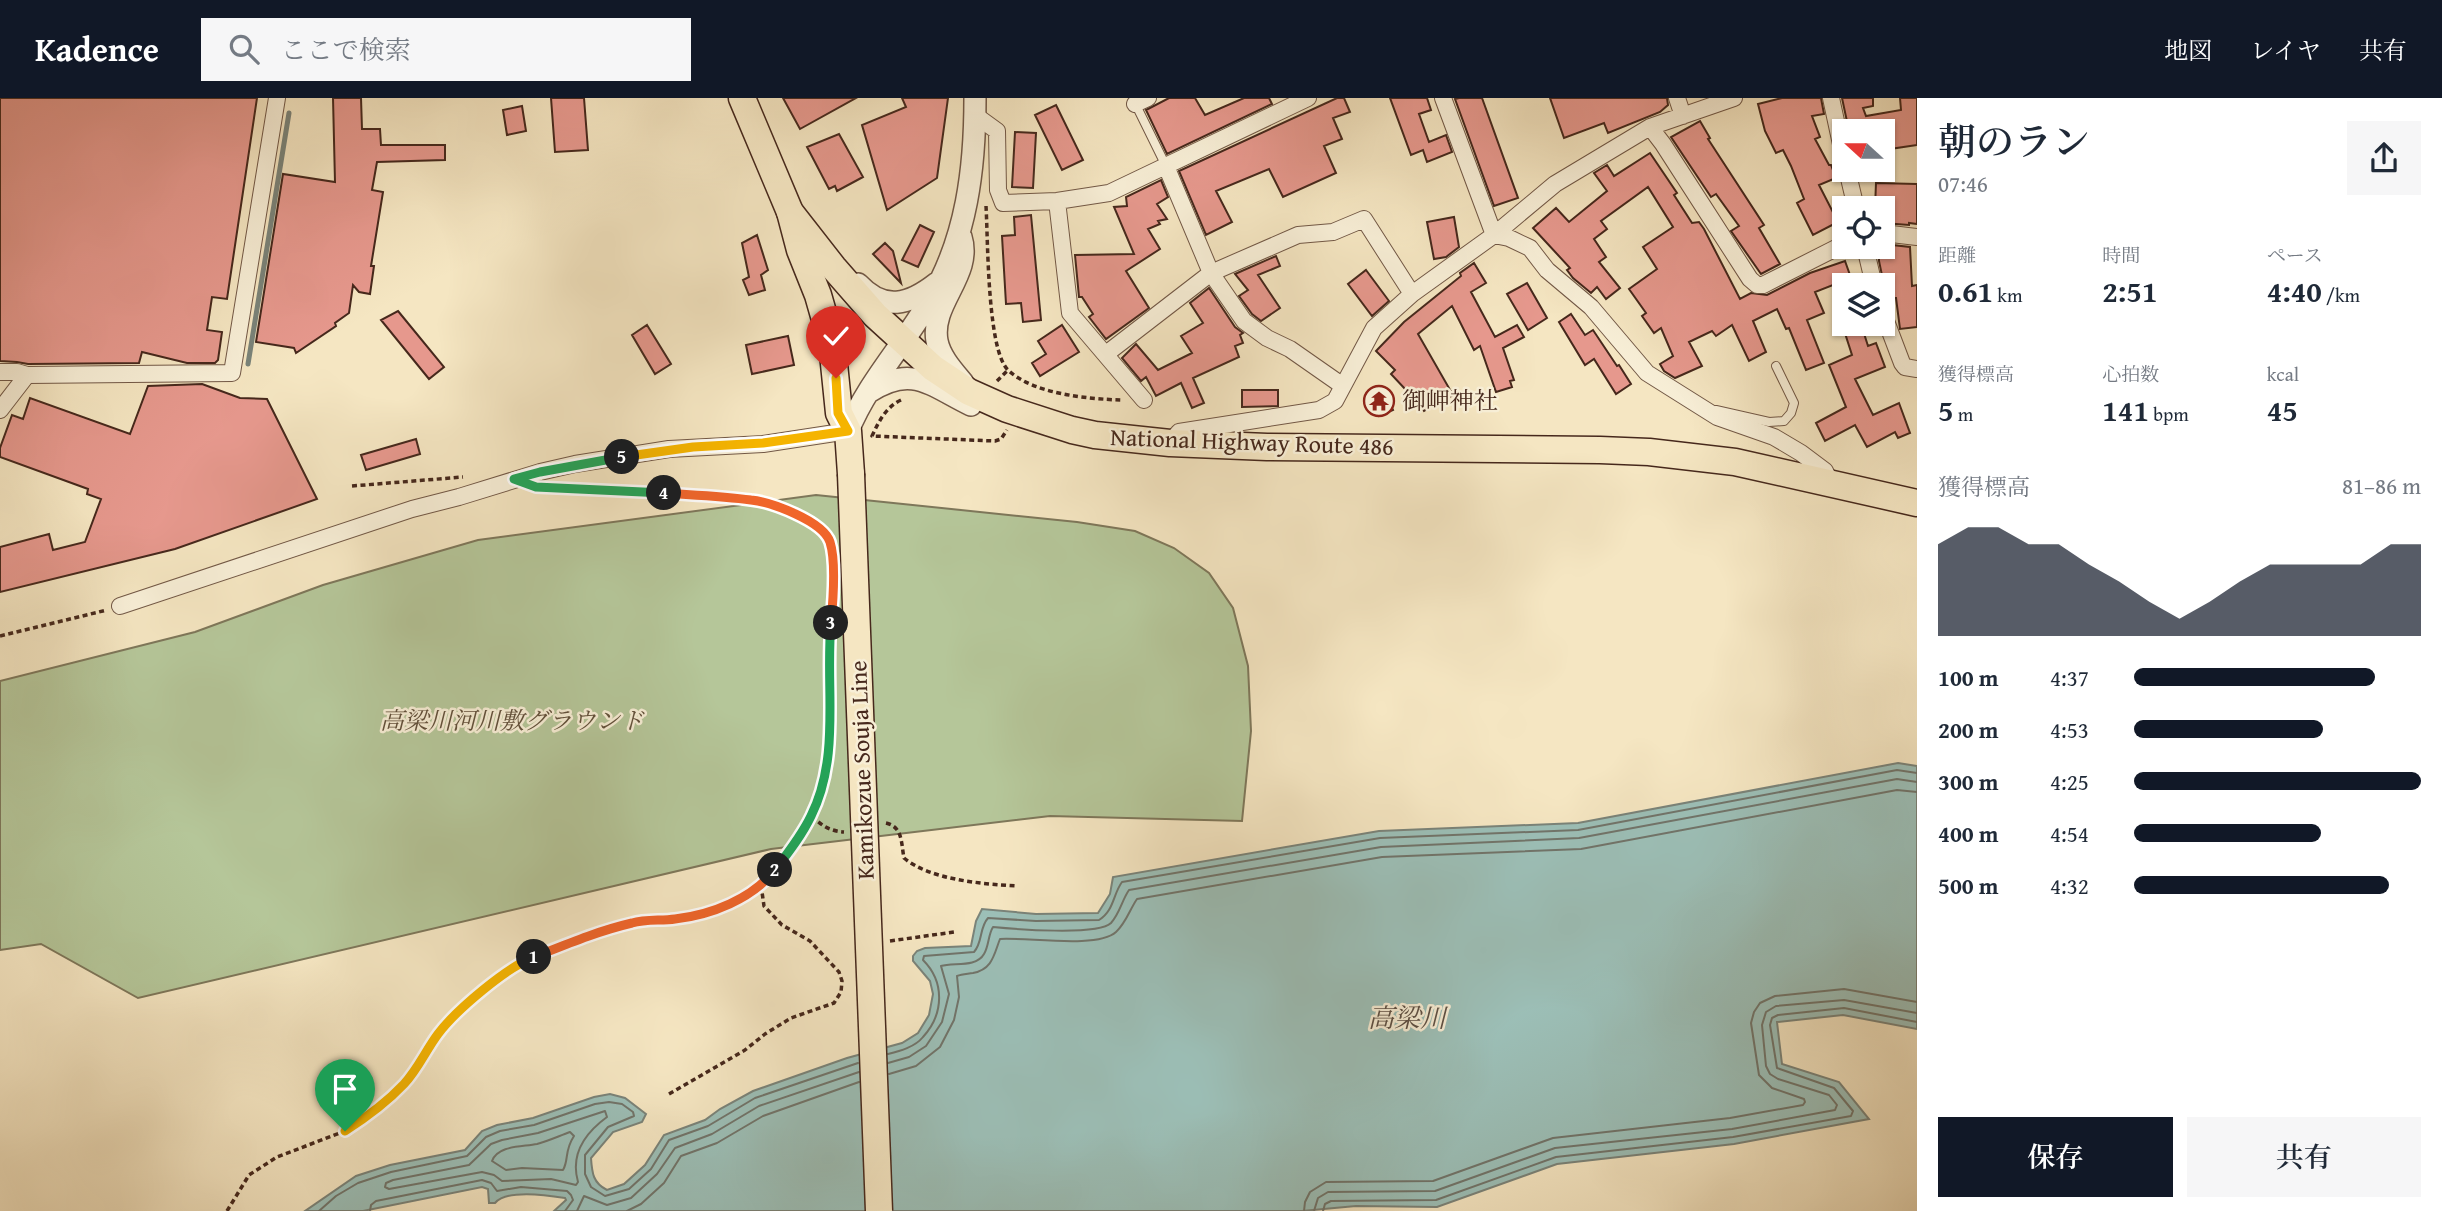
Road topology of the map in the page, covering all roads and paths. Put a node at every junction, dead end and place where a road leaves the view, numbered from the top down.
1 (278, 98) edge
2 (742, 98) edge
3 (1308, 98) edge
4 (1443, 98) edge
5 (1678, 98) edge
6 (1734, 98) edge
7 (1831, 98) edge
8 (1138, 100) edge
9 (975, 107) edge
10 (1683, 116) junction
11 (1836, 119) edge
12 (1650, 127) junction
13 (1166, 166) junction
14 (1057, 201) junction
15 (986, 202) dead end
16 (790, 212) junction
17 (960, 231) junction
18 (1895, 234) edge
19 (1494, 235) junction
20 (1917, 237) edge
21 (1832, 250) edge
22 (834, 267) junction
23 (1211, 273) junction
24 (940, 281) junction
25 (1412, 293) junction
26 (1892, 336) edge
27 (902, 342) junction
28 (1106, 354) junction
29 (1776, 366) dead end
30 (1917, 369) edge
31 (1008, 370) junction
32 (0, 372) edge
33 (27, 375) junction
34 (996, 382) dead end
35 (1343, 386) junction
36 (969, 392) junction
37 (864, 395) junction
38 (907, 398) dead end
39 (1144, 400) joint
40 (1703, 409) junction
41 (0, 410) edge
42 (1012, 410) junction
43 (848, 431) junction
44 (1170, 443) junction
45 (471, 476) dead end
46 (1832, 483) junction
47 (352, 486) dead end
48 (548, 487) dead end
49 (1917, 503) edge
50 (831, 552) dead end
51 (833, 600) dead end
52 (120, 606) joint
53 (0, 636) edge
54 (811, 816) junction
55 (878, 825) dead end
56 (848, 832) dead end
57 (761, 885) junction
58 (1017, 886) dead end
59 (954, 932) dead end
60 (888, 942) dead end
61 (846, 967) dead end
62 (839, 972) junction
63 (668, 1094) dead end
64 (227, 1211) edge
65 (879, 1211) edge

1 - 33 street
2 - 16 main road, National Highway Route 486
3 - 13 street
4 - 19 street
5 - 10 street
6 - 10 street
7 - 11 street
8 - 13 lane
9 - 14 street
9 - 17 street
10 - 12 street
12 - 19 street
12 - 21 street
13 - 14 street
13 - 23 street
14 - 28 street
15 - 31 path
16 - 22 main road, National Highway Route 486
16 - 43 main road, Kamikozue Souja Line
17 - 24 street
17 - 36 street
18 - 20 street
19 - 25 street
19 - 40 street
22 - 24 street
22 - 27 main road, National Highway Route 486
23 - 25 street
23 - 28 street
23 - 35 street
24 - 27 street
25 - 35 street
26 - 30 street
27 - 36 main road, National Highway Route 486
27 - 37 street
28 - 39 street
29 - 40 lane
31 - 34 path
31 - 39 path
32 - 33 street
33 - 41 street
35 - 44 street
36 - 42 main road, National Highway Route 486
37 - 42 street
37 - 43 street
38 - 42 path
40 - 46 street
42 - 44 main road, National Highway Route 486
43 - 52 street
43 - 65 main road, Kamikozue Souja Line, bridge
44 - 46 main road, National Highway Route 486
45 - 47 path
46 - 49 main road, National Highway Route 486
48 - 50 path
51 - 54 path
52 - 53 path
54 - 56 path
54 - 57 path
55 - 58 path
57 - 62 path
57 - 64 path
59 - 60 path
61 - 62 path
62 - 63 path

